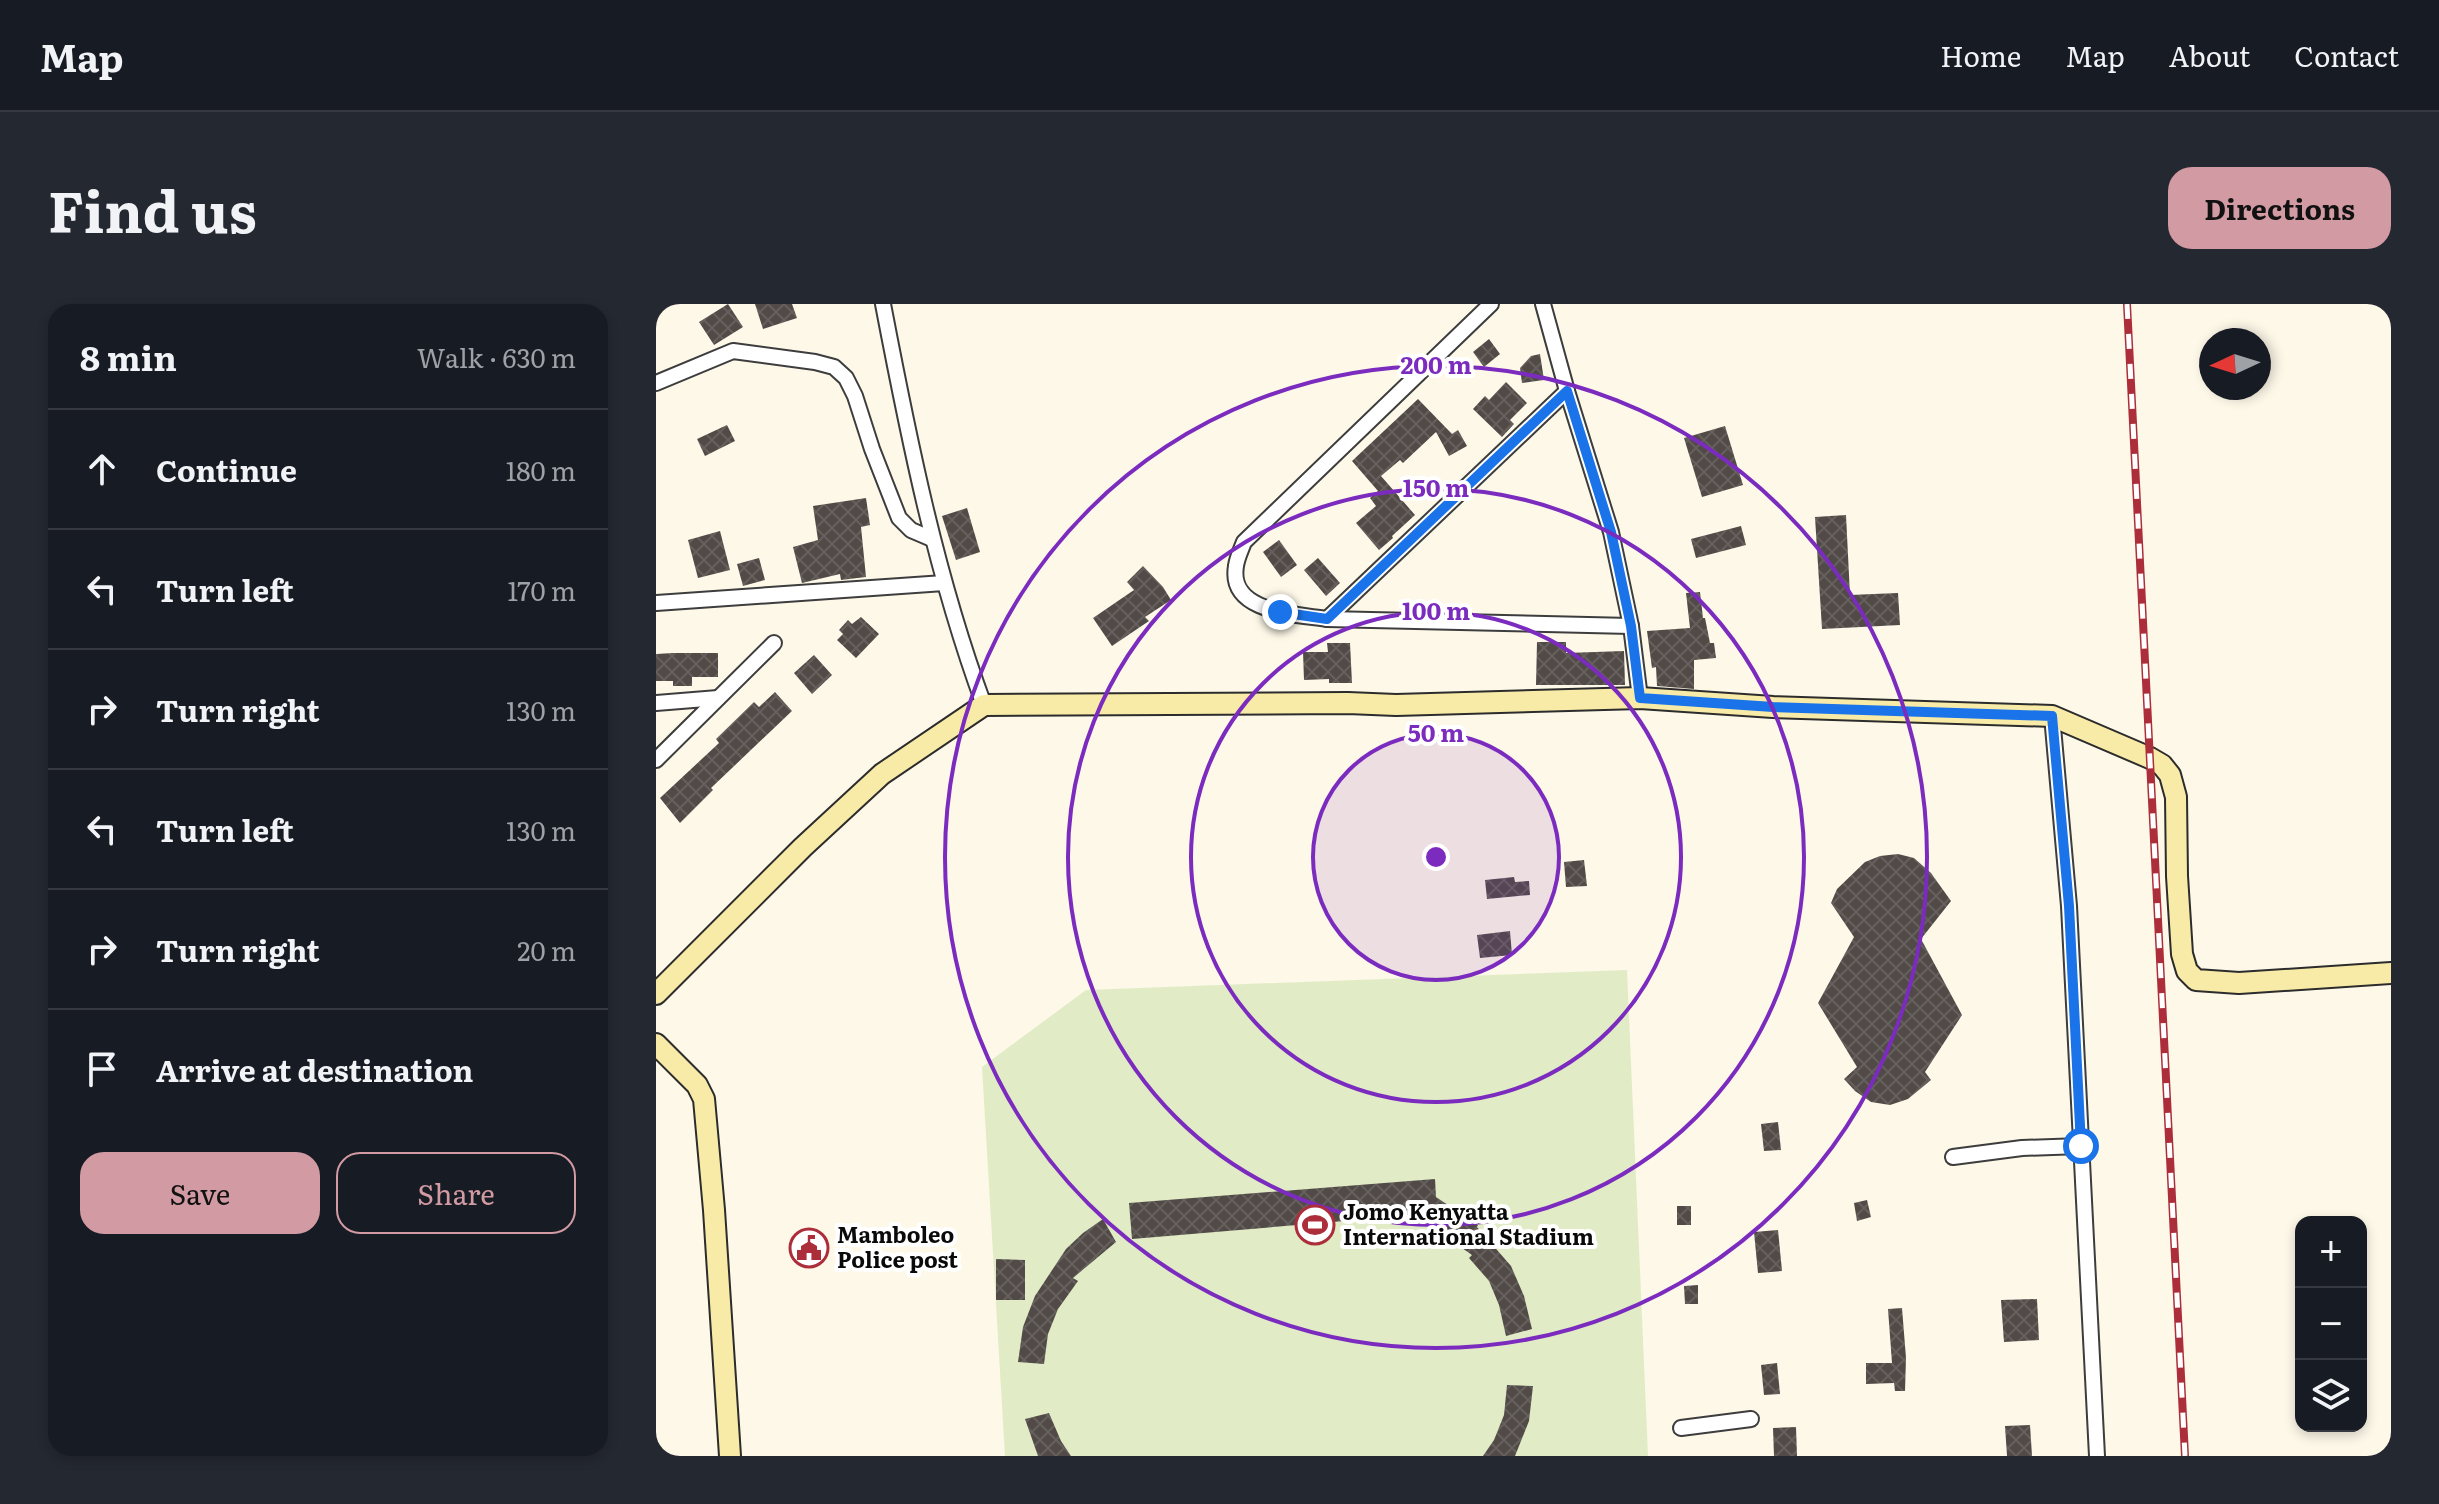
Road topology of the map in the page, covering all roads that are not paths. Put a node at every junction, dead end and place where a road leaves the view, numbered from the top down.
1 (883, 304) edge
2 (1491, 304) edge
3 (1543, 304) edge
4 (656, 383) edge
5 (1567, 391) junction
6 (932, 539) junction
7 (944, 583) junction
8 (656, 603) edge
9 (1327, 619) junction
10 (1631, 626) junction
11 (774, 643) dead end
12 (718, 698) junction
13 (1640, 698) junction
14 (656, 703) edge
15 (984, 705) junction
16 (2052, 716) junction
17 (656, 760) edge
18 (2391, 973) edge
19 (656, 994) edge
20 (656, 1044) edge
21 (2081, 1146) junction
22 (1953, 1157) dead end
23 (1751, 1419) dead end
24 (1681, 1428) dead end
25 (730, 1456) edge
26 (2097, 1456) edge

1 - 6 street
2 - 9 street
3 - 5 street
4 - 6 street
5 - 9 street
5 - 10 street
6 - 7 street
7 - 8 street
7 - 15 street
9 - 10 street
10 - 13 street
11 - 12 street
12 - 14 street
12 - 17 street
13 - 15 street
13 - 16 street
15 - 19 street
16 - 18 street
16 - 21 street
20 - 25 street
21 - 22 street
21 - 26 street
23 - 24 street

